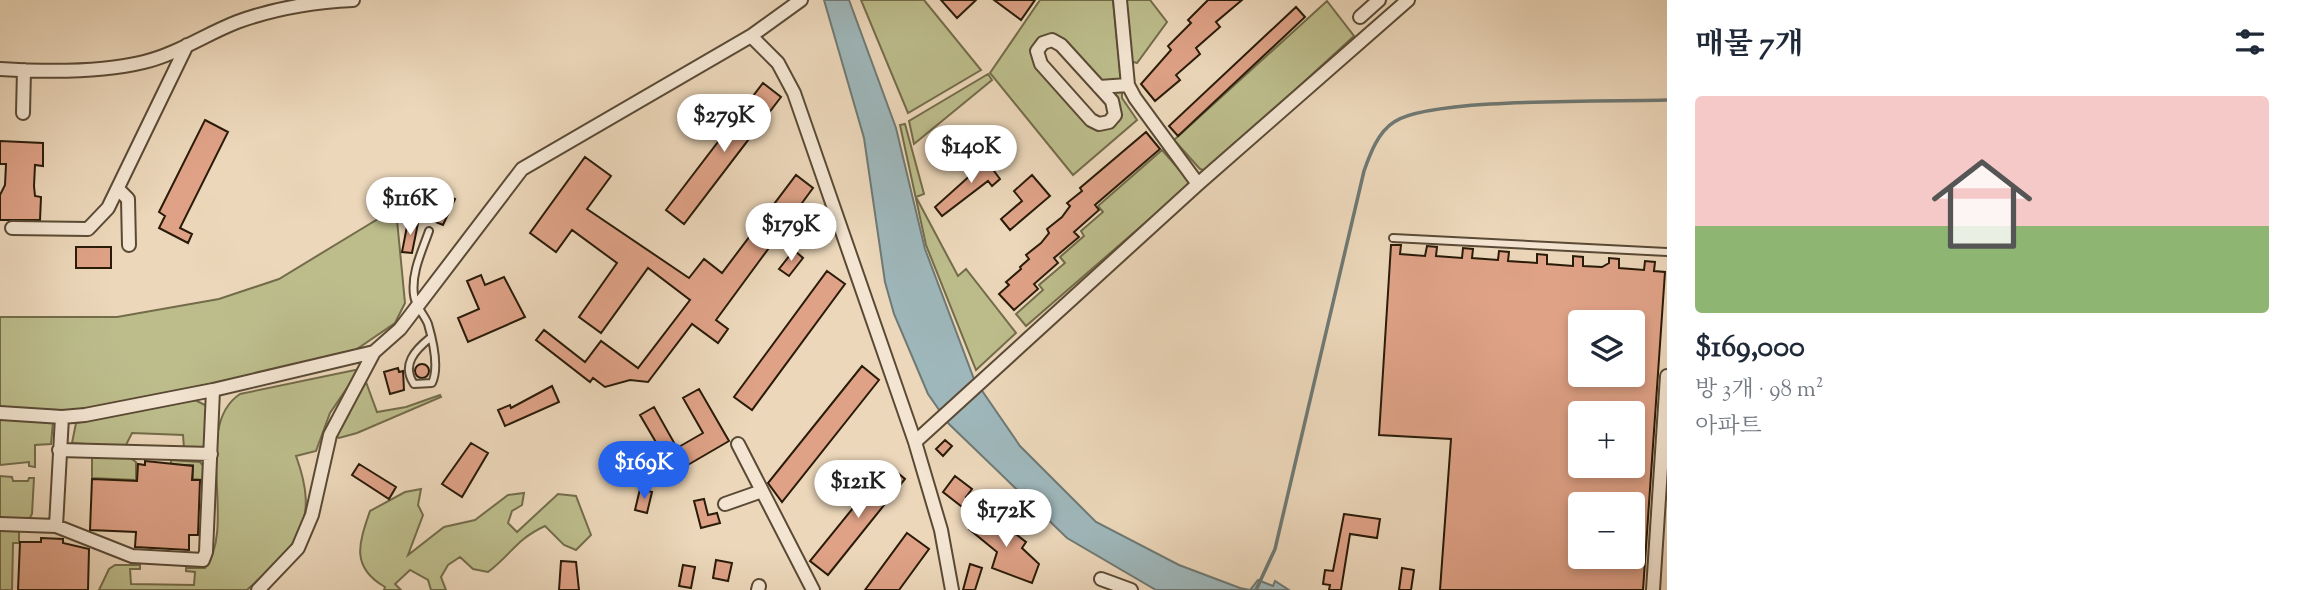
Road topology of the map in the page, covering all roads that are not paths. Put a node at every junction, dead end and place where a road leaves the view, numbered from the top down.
1 (335, 0) edge
2 (353, 0) edge
3 (801, 0) edge
4 (1120, 0) edge
5 (1379, 0) edge
6 (1408, 0) edge
7 (1360, 17) dead end
8 (751, 36) junction
9 (187, 45) junction
10 (0, 69) edge
11 (24, 70) junction
12 (1128, 85) junction
13 (1099, 87) junction
14 (23, 113) dead end
15 (1198, 184) junction
16 (118, 189) junction
17 (12, 228) dead end
18 (429, 231) dead end
19 (1393, 238) dead end
20 (129, 245) dead end
21 (1667, 252) edge
22 (418, 307) junction
23 (430, 338) junction
24 (374, 352) junction
25 (1667, 376) edge
26 (213, 390) junction
27 (0, 413) edge
28 (62, 417) junction
29 (915, 442) junction
30 (738, 444) dead end
31 (59, 450) junction
32 (211, 454) junction
33 (762, 491) junction
34 (725, 504) dead end
35 (0, 524) edge
36 (56, 526) junction
37 (1101, 579) dead end
38 (258, 590) edge
39 (813, 590) edge
40 (952, 590) edge
41 (1131, 590) edge
42 (1653, 590) edge

1 - 2 street
1 - 9 street
3 - 8 street
4 - 12 street
5 - 7 street
6 - 15 street
8 - 22 street
8 - 29 street
9 - 11 street
9 - 16 street
10 - 11 street
11 - 14 street
12 - 13 street
12 - 15 street
13 - 13 street
15 - 29 street
16 - 17 street
16 - 20 street
18 - 22 lane
19 - 21 lane
22 - 23 lane
22 - 24 street
23 - 23 lane
24 - 26 street
24 - 38 street
25 - 42 street
26 - 28 street
26 - 32 street
27 - 28 street
28 - 31 street
29 - 40 street
30 - 33 street
31 - 32 street
31 - 36 street
32 - 36 street
33 - 34 street
33 - 39 street
35 - 36 street
37 - 41 street

